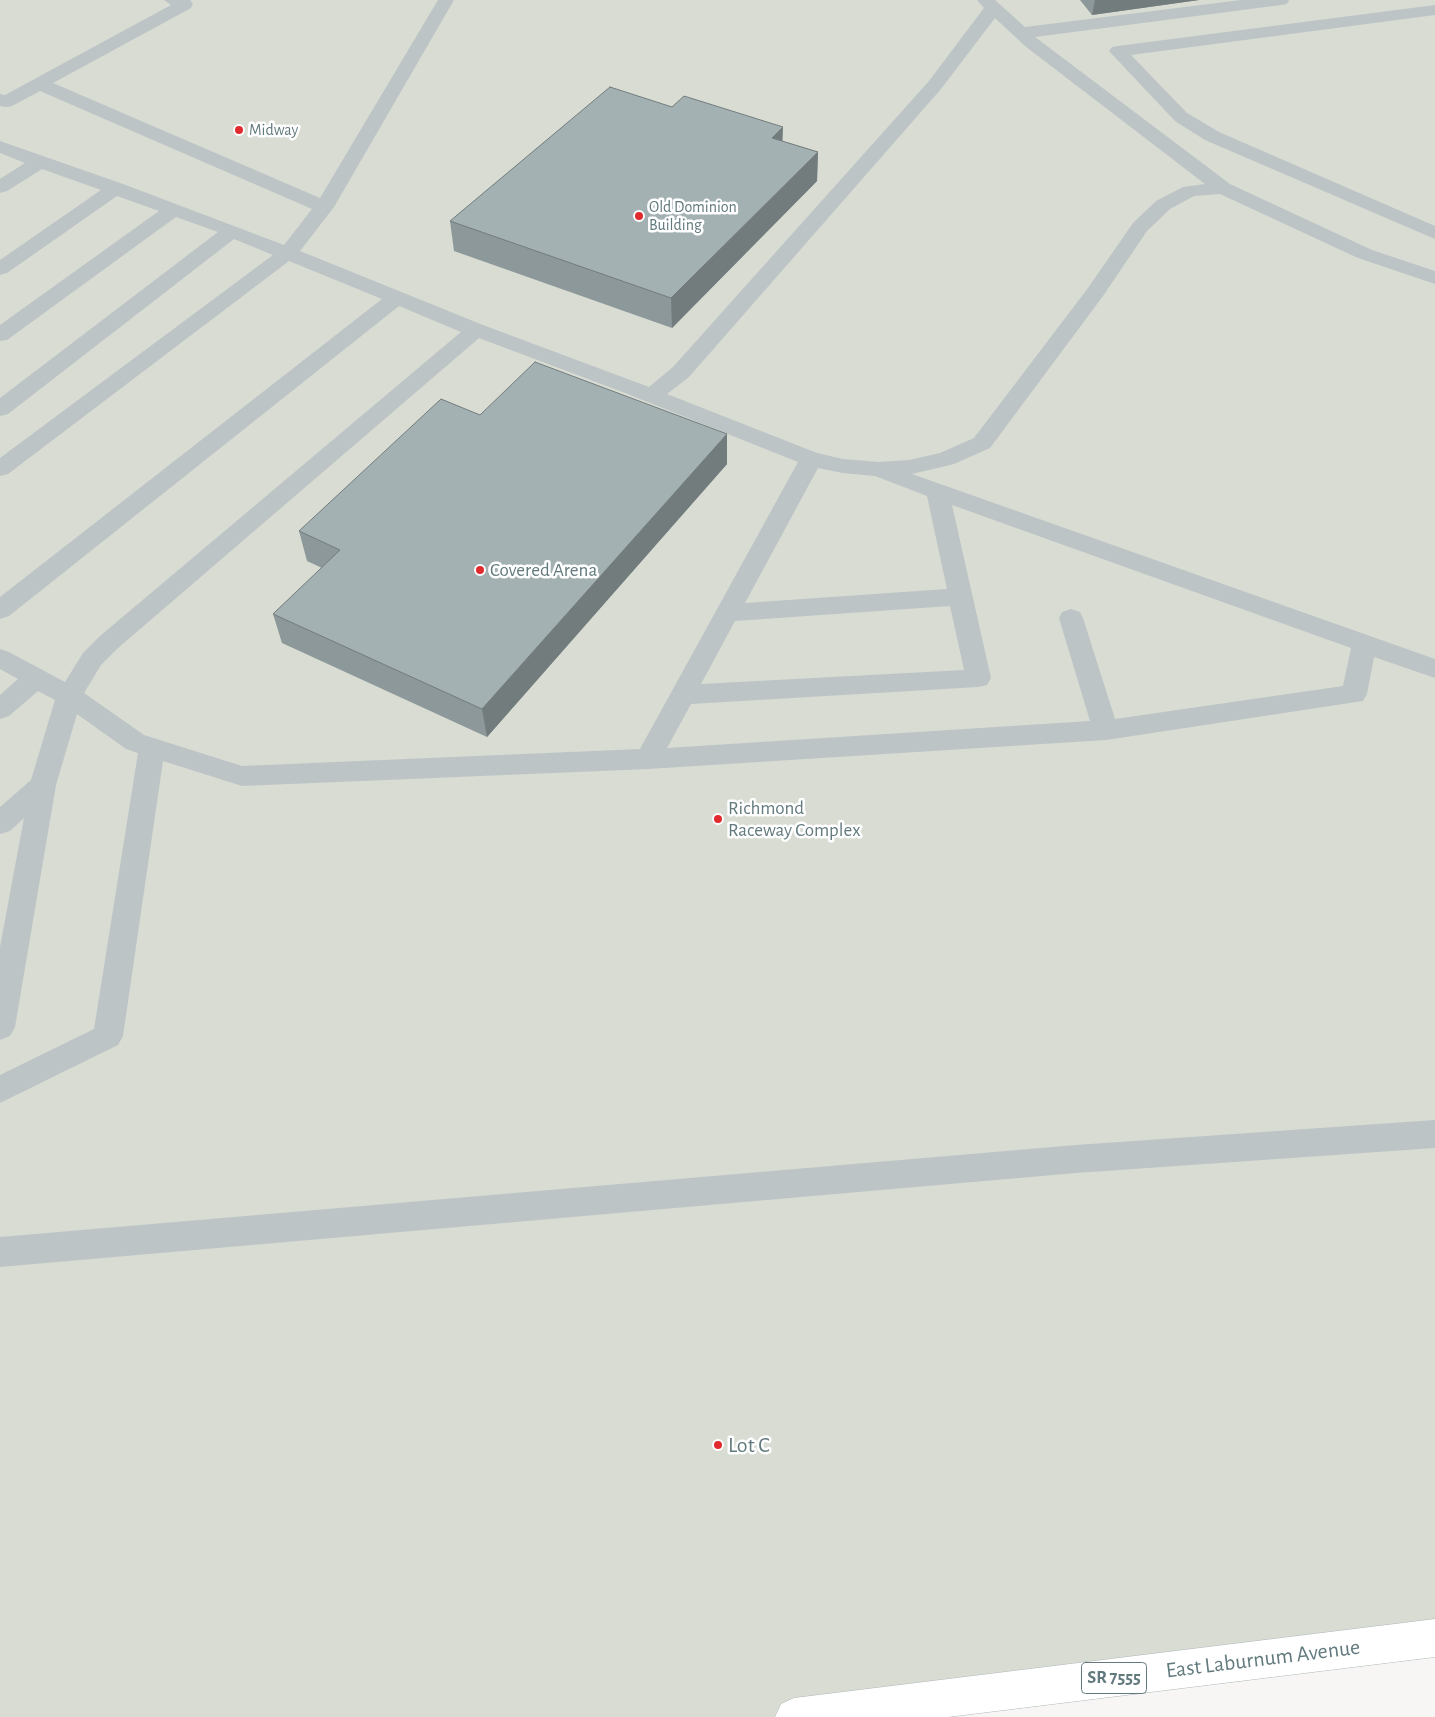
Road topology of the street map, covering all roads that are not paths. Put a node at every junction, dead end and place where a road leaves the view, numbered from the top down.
1 (172, 0) edge
2 (446, 0) edge
3 (1281, 0) edge
4 (989, 4) edge
5 (1435, 10) edge
6 (1022, 33) junction
7 (40, 84) junction
8 (0, 100) edge
9 (0, 147) edge
10 (40, 161) junction
11 (0, 187) edge
12 (116, 188) junction
13 (1223, 188) junction
14 (324, 207) junction
15 (174, 210) junction
16 (232, 231) junction
17 (1435, 233) edge
18 (288, 253) junction
19 (0, 269) edge
20 (1435, 278) edge
21 (396, 298) junction
22 (476, 330) junction
23 (0, 335) edge
24 (651, 396) junction
25 (0, 409) edge
26 (812, 459) junction
27 (0, 469) edge
28 (878, 469) junction
29 (938, 492) junction
30 (960, 598) junction
31 (0, 610) edge
32 (728, 613) junction
33 (1071, 618) dead end
34 (1364, 644) junction
35 (0, 658) edge
36 (1435, 669) edge
37 (36, 678) junction
38 (682, 695) junction
39 (69, 696) junction
40 (0, 709) edge
41 (1106, 730) junction
42 (152, 747) junction
43 (648, 759) junction
44 (43, 785) junction
45 (0, 823) edge
46 (0, 1027) edge
47 (0, 1090) edge
48 (1435, 1134) edge
49 (0, 1252) edge
50 (1435, 1638) edge
51 (794, 1717) edge

1 - 7 street
2 - 14 street
3 - 6 street
4 - 6 street
4 - 24 street
5 - 17 street
6 - 13 street
7 - 8 street
7 - 14 street
9 - 10 street
10 - 11 street
10 - 12 street
12 - 15 street
12 - 19 street
13 - 20 street
13 - 28 street
14 - 18 street
15 - 16 street
15 - 23 street
16 - 18 street
16 - 25 street
18 - 21 street
18 - 27 street
21 - 22 street
21 - 31 street
22 - 24 street
22 - 39 street
24 - 26 street
26 - 28 street
26 - 32 street
28 - 29 street
29 - 30 street
29 - 34 street
30 - 32 street
30 - 38 street
32 - 38 street
33 - 41 street
34 - 36 street
34 - 41 street
35 - 37 street
37 - 39 street
37 - 40 street
38 - 43 street
39 - 42 street
39 - 44 street
41 - 43 street
42 - 43 street
42 - 47 street
44 - 45 street
44 - 46 street
48 - 49 street
50 - 51 main road, East Laburnum Avenue / SR 7555

